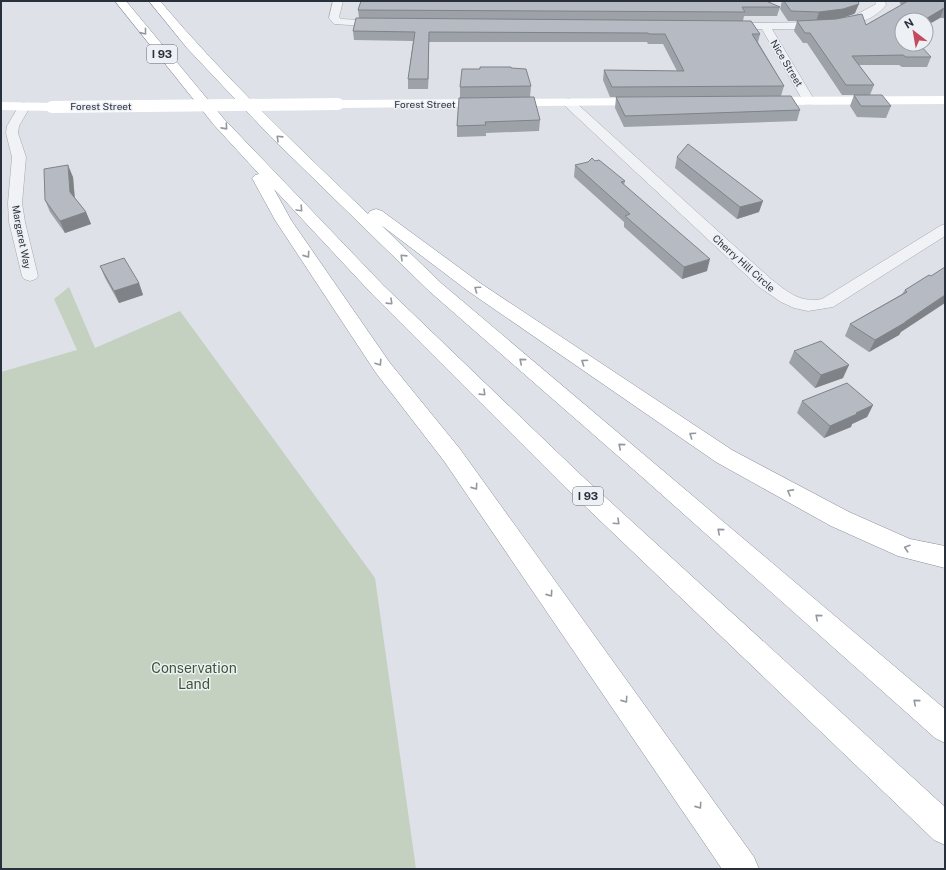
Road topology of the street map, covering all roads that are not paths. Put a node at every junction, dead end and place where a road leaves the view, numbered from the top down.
1 (120, 1) edge
2 (154, 1) edge
3 (338, 1) edge
4 (880, 1) edge
5 (389, 24) edge
6 (714, 26) edge
7 (765, 26) junction
8 (945, 100) edge
9 (755, 101) edge
10 (809, 101) junction
11 (662, 102) edge
12 (569, 103) junction
13 (1, 106) edge
14 (24, 106) junction
15 (244, 149) junction
16 (300, 157) junction
17 (945, 229) edge
18 (30, 276) dead end
19 (945, 557) edge
20 (945, 728) edge
21 (945, 829) edge
22 (742, 869) edge

1 -> 15 main road, I 93
16 -> 2 main road, I 93
3 - 5 street
4 - 7 street
6 - 7 street
7 - 10 street, Nice Street
8 - 10 main road
9 - 10 main road
11 - 12 main road, Forest Street
12 - 14 main road, Forest Street, bridge
12 - 17 street, Cherry Hill Circle
13 - 14 main road, Forest Street
14 - 18 street, Margaret Way
15 -> 21 main road, I 93
15 -> 22 main road
19 -> 16 main road
20 -> 16 main road, I 93

